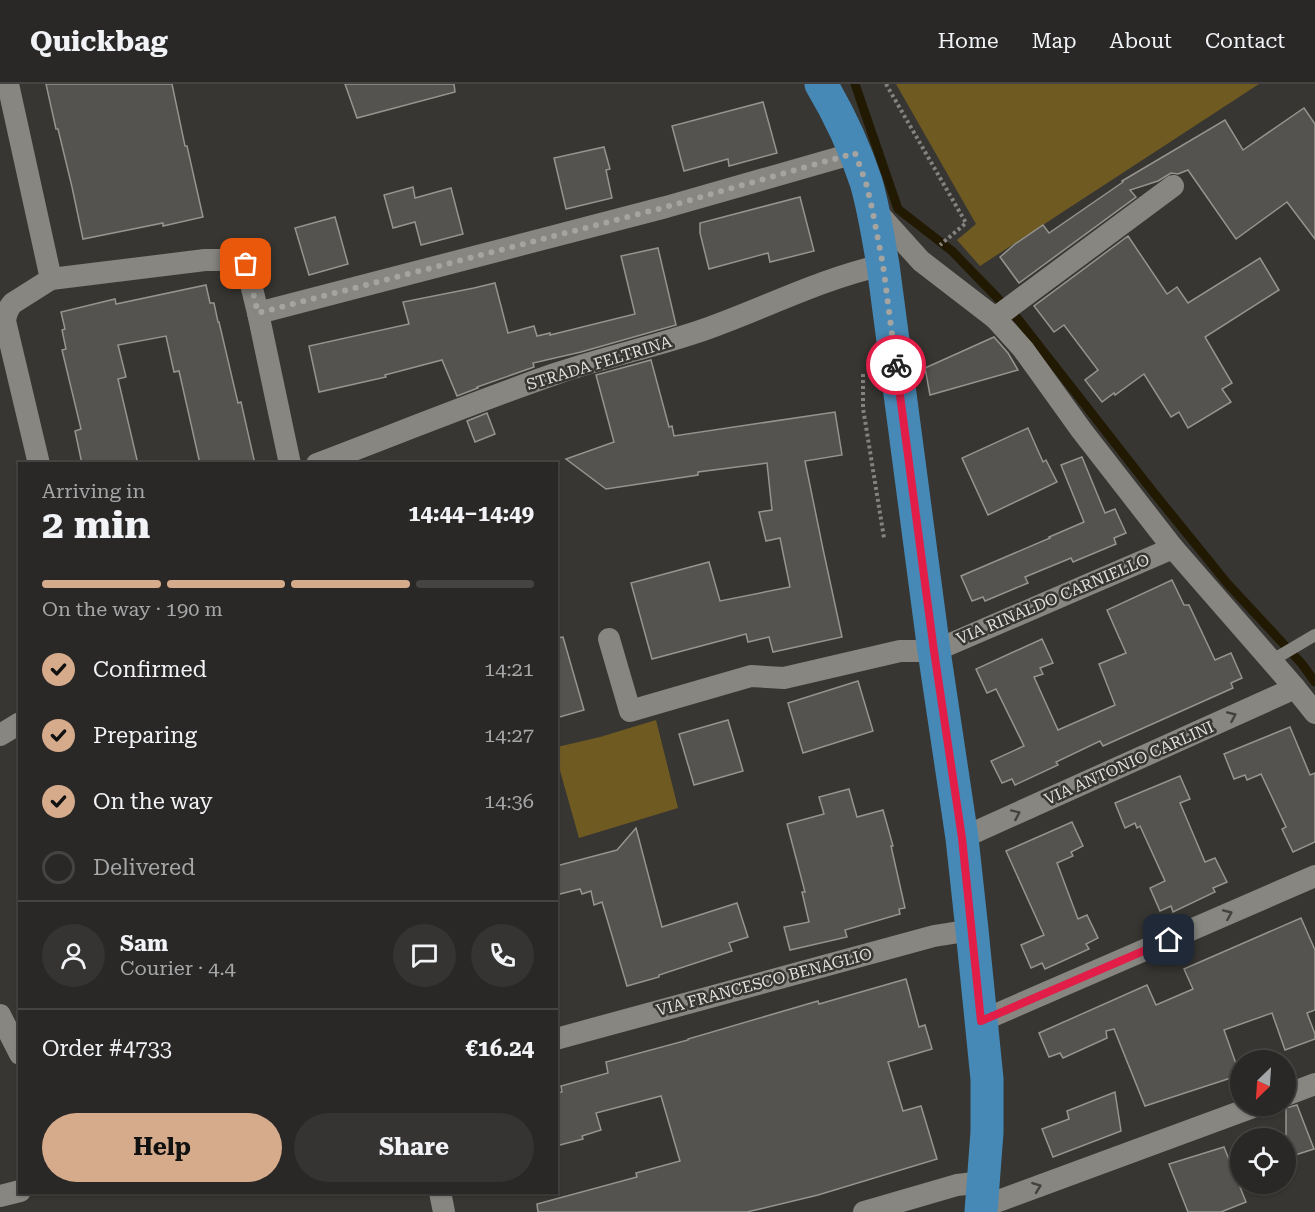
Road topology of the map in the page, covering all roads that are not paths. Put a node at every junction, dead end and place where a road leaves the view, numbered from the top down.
1 (8, 84) edge
2 (821, 84) edge
3 (855, 153) junction
4 (1173, 186) dead end
5 (872, 208) junction
6 (883, 265) junction
7 (51, 279) junction
8 (1004, 310) junction
9 (258, 313) junction
10 (39, 462) edge
11 (290, 462) edge
12 (322, 462) edge
13 (1173, 548) junction
14 (1315, 635) edge
15 (609, 639) dead end
16 (934, 651) junction
17 (1275, 659) junction
18 (1295, 688) junction
19 (1315, 713) edge
20 (18, 724) edge
21 (0, 735) edge
22 (962, 838) junction
23 (1315, 876) edge
24 (972, 930) junction
25 (0, 1015) edge
26 (981, 1021) junction
27 (558, 1038) edge
28 (18, 1050) edge
29 (1315, 1084) edge
30 (1296, 1091) edge
31 (1230, 1115) edge
32 (18, 1192) edge
33 (440, 1194) edge
34 (0, 1196) edge
35 (982, 1200) edge
36 (444, 1212) edge
37 (864, 1212) edge

1 - 7 street
2 - 3 main road
3 - 5 main road
3 - 9 street
4 - 8 street
5 - 6 main road
5 - 8 street
6 - 12 street, STRADA FELTRINA
6 - 16 main road
7 - 9 street
7 - 10 street
8 - 13 street
9 - 11 street
13 - 16 street, VIA RINALDO CARNIELLO
13 - 17 street
14 - 17 lane
15 - 16 street
16 - 22 main road
17 - 18 street
18 - 19 street
22 -> 18 street, VIA ANTONIO CARLINI
20 - 21 street
22 - 24 main road
26 -> 23 street
24 - 26 main road
24 - 27 street, VIA FRANCESCO BENAGLIO
25 - 28 street
26 - 35 main road
29 - 30 street
35 -> 31 street
32 - 34 street
33 - 36 street
35 - 37 street

